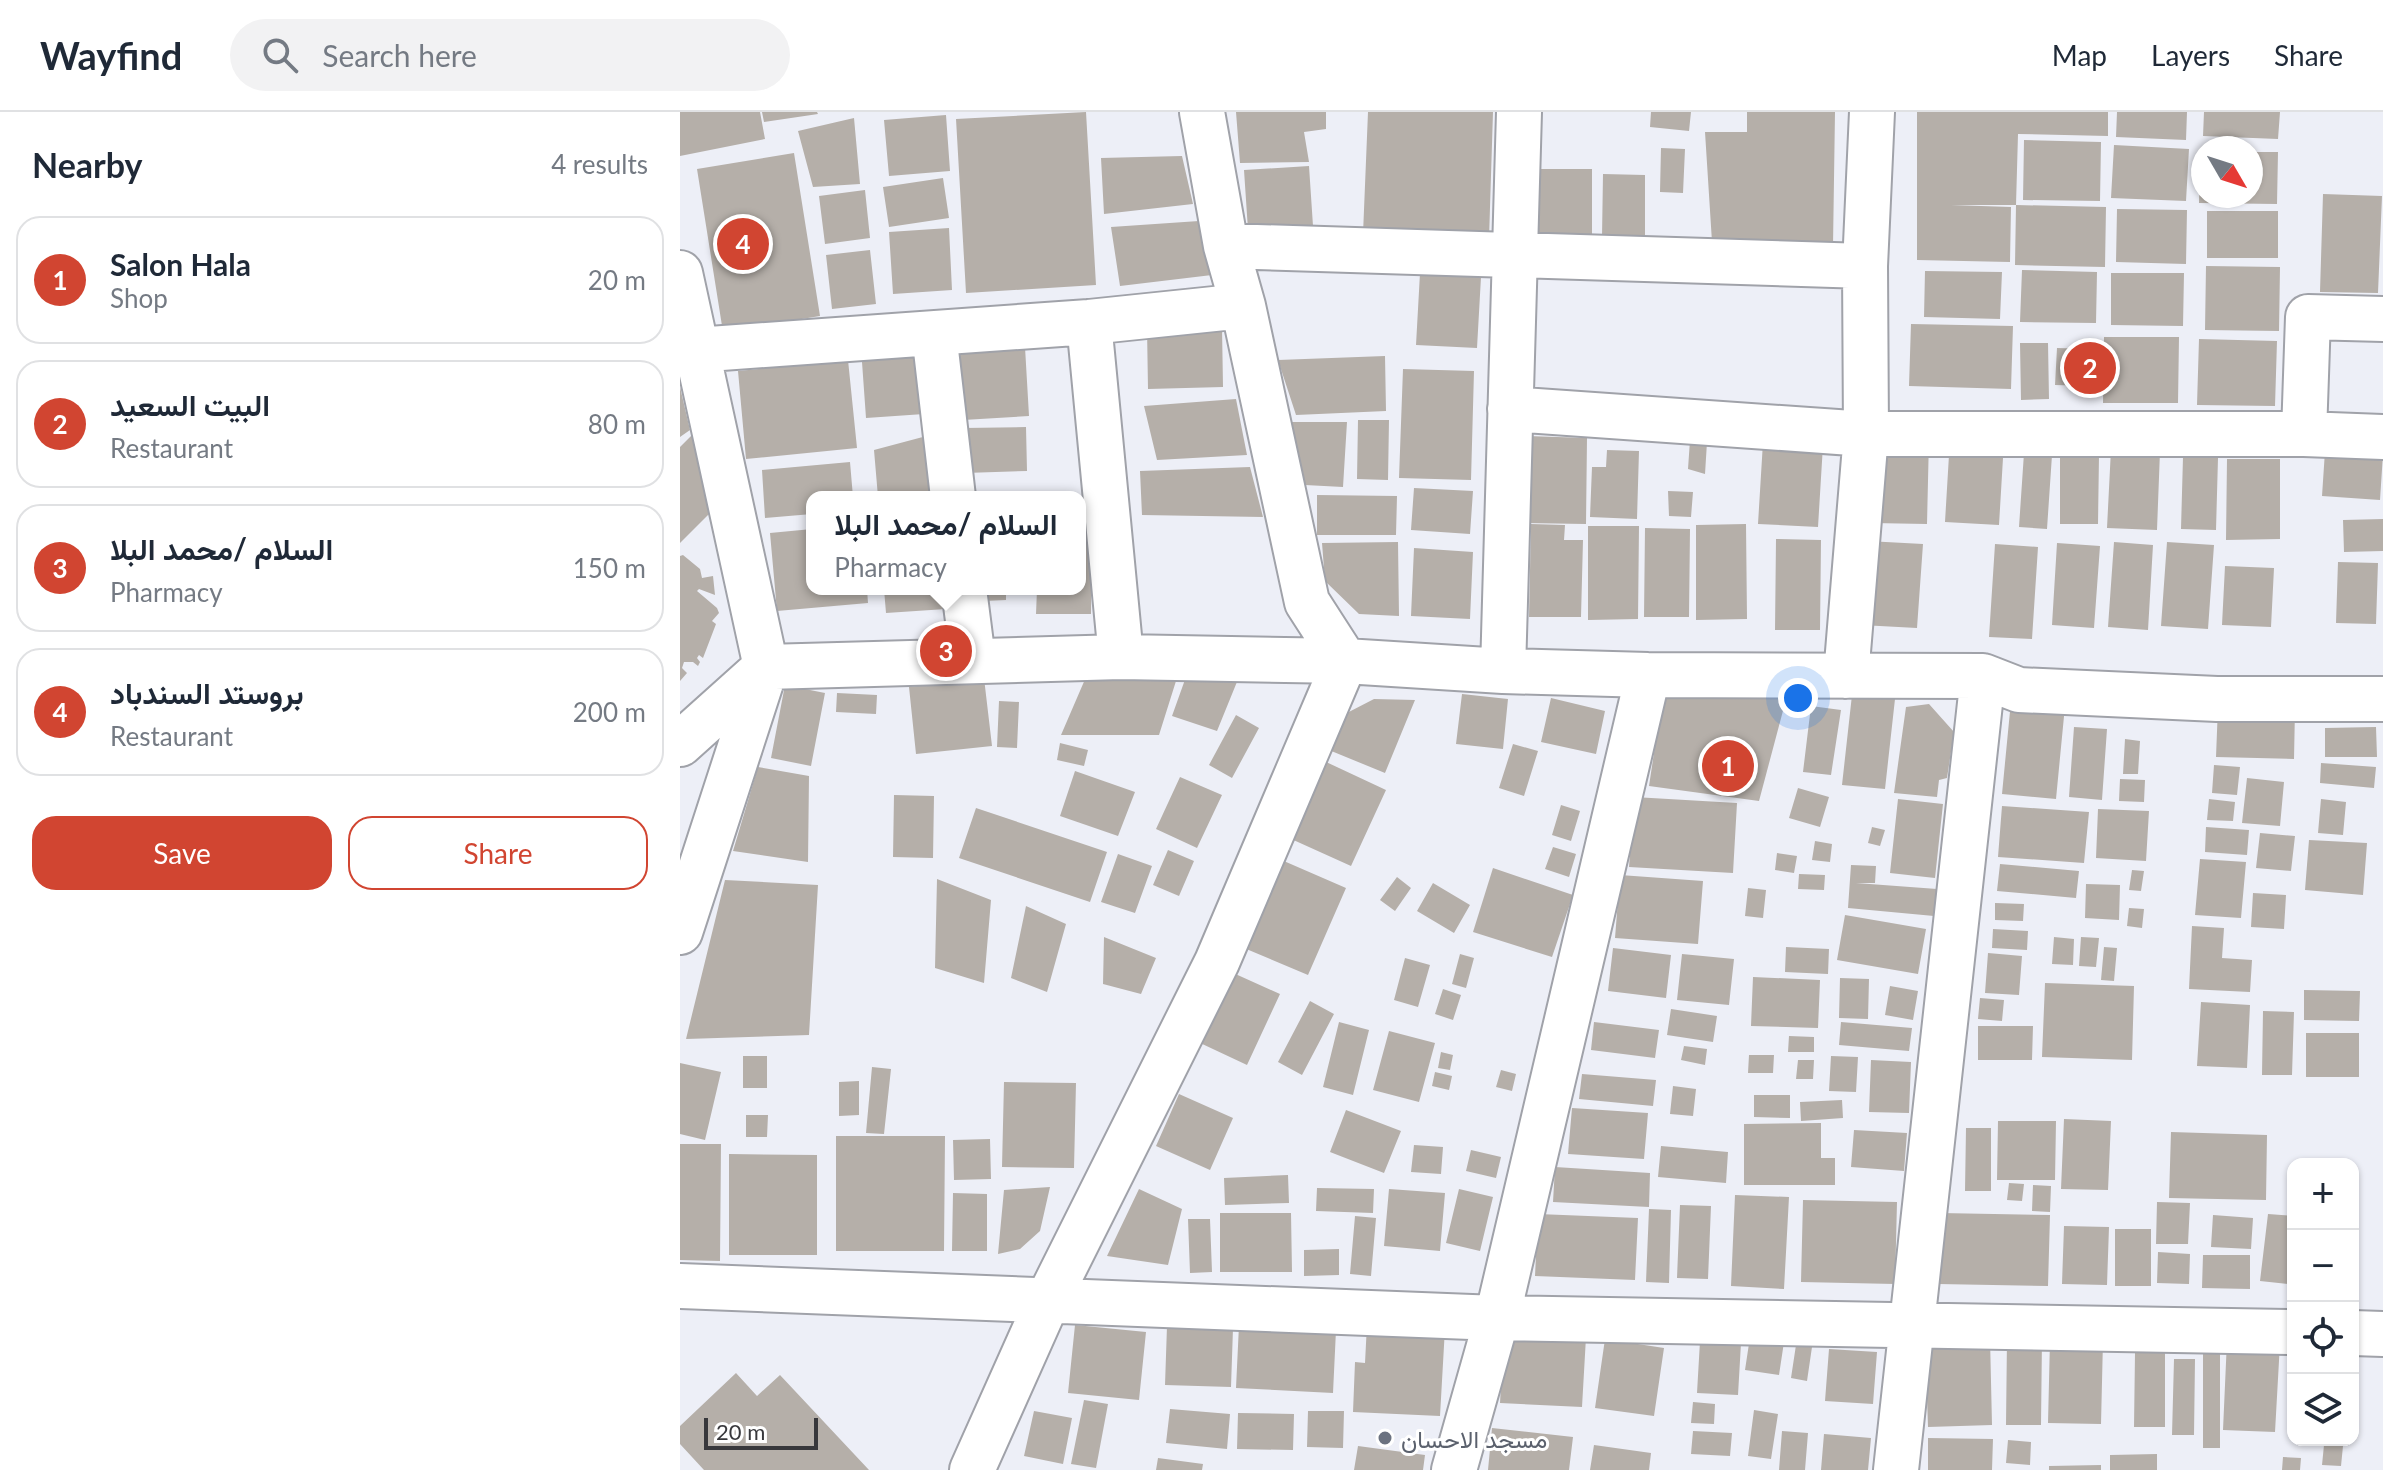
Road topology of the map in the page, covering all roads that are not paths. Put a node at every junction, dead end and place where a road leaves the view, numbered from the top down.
1 (1202, 112) edge
2 (1519, 112) edge
3 (1872, 112) edge
4 (1226, 246) junction
5 (1514, 255) junction
6 (1865, 266) junction
7 (680, 273) edge
8 (1243, 306) junction
9 (2383, 319) edge
10 (1089, 322) junction
11 (934, 333) junction
12 (688, 350) edge
13 (1510, 409) junction
14 (1866, 434) junction
15 (2304, 434) junction
16 (2383, 437) edge
17 (952, 491) edge
18 (965, 595) edge
19 (1121, 657) junction
20 (973, 660) junction
21 (1345, 661) junction
22 (766, 667) junction
23 (1503, 671) junction
24 (1648, 675) junction
25 (1846, 676) junction
26 (1983, 676) junction
27 (2383, 699) edge
28 (680, 744) edge
29 (680, 932) edge
30 (680, 1286) edge
31 (1048, 1300) junction
32 (1497, 1318) junction
33 (1913, 1325) junction
34 (2287, 1332) edge
35 (2359, 1333) edge
36 (2383, 1334) edge
37 (972, 1470) edge
38 (1454, 1470) edge
39 (1896, 1470) edge

1 - 4 street
2 - 5 street
3 - 6 street
4 - 5 street
4 - 8 street
5 - 6 street
5 - 13 street
6 - 14 street
7 - 12 street
8 - 10 street
8 - 21 street
9 - 15 street
10 - 11 street
10 - 19 street
11 - 12 street
11 - 17 street
12 - 22 street
13 - 14 street
13 - 23 street
14 - 15 street
14 - 25 street
15 - 16 street
18 - 20 street
19 - 20 street
19 - 21 street
20 - 22 street
21 - 23 street
21 - 31 street
22 - 28 street
22 - 29 street
23 - 24 street
24 - 25 street
24 - 32 street
25 - 26 street
26 - 27 street
26 - 33 street
30 - 31 street
31 - 32 street
31 - 37 street
32 - 33 street
32 - 38 street
33 - 34 street
33 - 39 street
35 - 36 street

